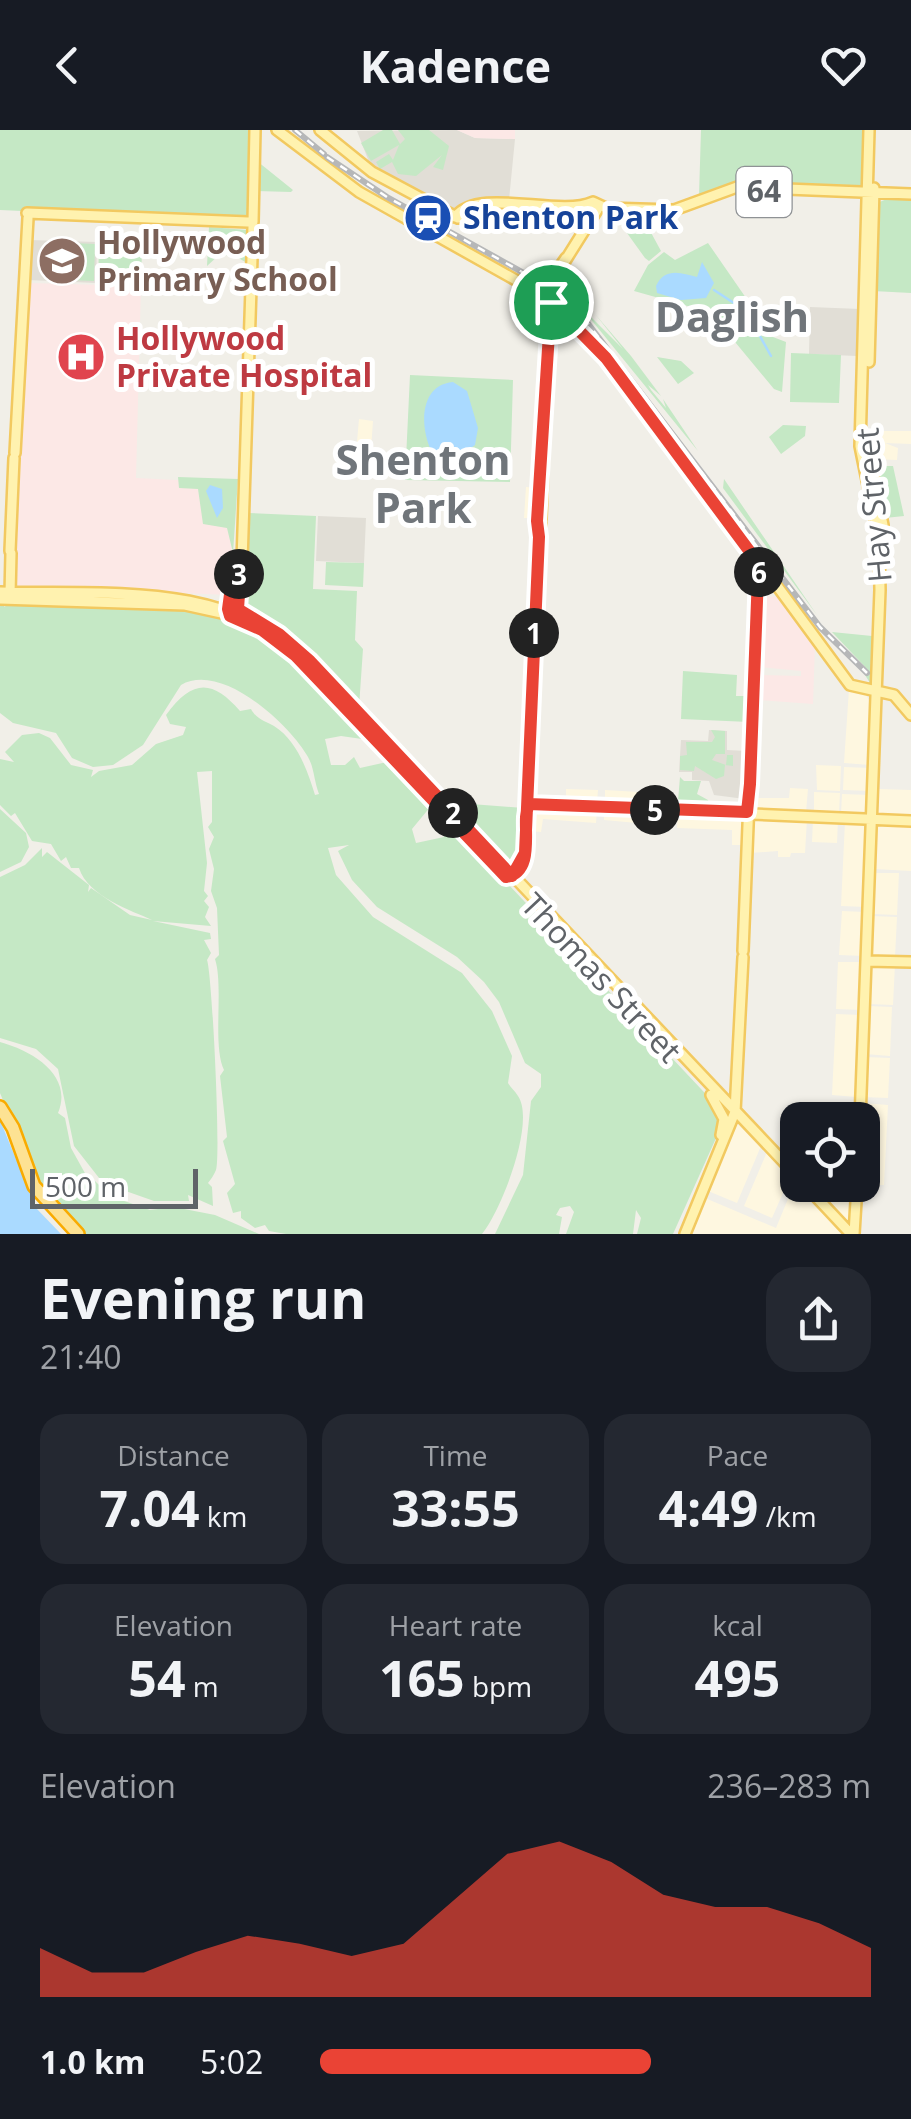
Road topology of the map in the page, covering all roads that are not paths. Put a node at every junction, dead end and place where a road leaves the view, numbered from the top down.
1 (277, 130) edge
2 (322, 130) edge
3 (872, 130) edge
4 (255, 131) edge
5 (824, 192) junction
6 (872, 196) junction
7 (911, 196) edge
8 (500, 204) junction
9 (526, 205) junction
10 (554, 208) junction
11 (591, 209) junction
12 (459, 216) junction
13 (250, 223) junction
14 (546, 298) junction
15 (0, 455) edge
16 (15, 455) junction
17 (763, 570) junction
18 (6, 595) edge
19 (233, 596) junction
20 (227, 611) junction
21 (247, 616) junction
22 (814, 636) junction
23 (875, 687) junction
24 (896, 693) junction
25 (911, 712) edge
26 (460, 801) dead end
27 (527, 802) junction
28 (450, 810) junction
29 (746, 813) junction
30 (874, 819) junction
31 (911, 820) edge
32 (510, 878) junction
33 (870, 960) junction
34 (911, 962) edge
35 (710, 1095) junction
36 (861, 1102) edge
37 (0, 1109) edge
38 (733, 1112) junction
39 (718, 1143) junction
40 (780, 1161) edge
41 (819, 1202) edge
42 (854, 1202) edge
43 (76, 1234) edge
44 (682, 1234) edge
45 (850, 1234) edge

1 - 14 main road
2 - 12 main road
3 - 6 main road, Hay Street
3 - 6 main road
4 - 13 main road
5 - 6 main road, 64
5 - 6 main road, 64
5 - 11 main road, 64
6 - 7 main road, 64
6 - 23 main road, Hay Street
8 - 9 main road
8 - 9 main road
8 - 12 main road
9 - 10 main road
10 - 11 main road
10 - 12 main road
11 - 14 main road
13 - 16 main road
13 - 19 main road
14 - 17 main road
14 - 27 main road
15 - 16 main road
16 - 18 main road
17 - 22 main road
17 - 29 main road
18 - 20 main road
18 - 20 main road
19 - 20 main road
19 - 21 main road
20 - 21 main road, Thomas Street
20 - 32 main road, Thomas Street
21 - 28 main road, Thomas Street
22 - 23 main road
22 - 23 main road
23 - 24 main road
23 - 24 main road
23 - 25 main road
23 - 30 main road
24 - 25 main road
26 - 28 main road
27 - 29 main road
27 - 32 main road
28 - 32 main road, Thomas Street
29 - 30 main road
29 - 38 main road
30 - 31 main road
30 - 33 main road
32 - 35 main road, Thomas Street
32 - 38 main road, Thomas Street
33 - 34 main road
33 - 36 main road
35 - 38 main road, Thomas Street
35 - 39 main road
37 - 43 highway
38 - 39 main road
38 - 40 main road, Thomas Street
38 - 44 main road
39 - 44 main road
41 - 45 main road, Thomas Street
42 - 45 main road

